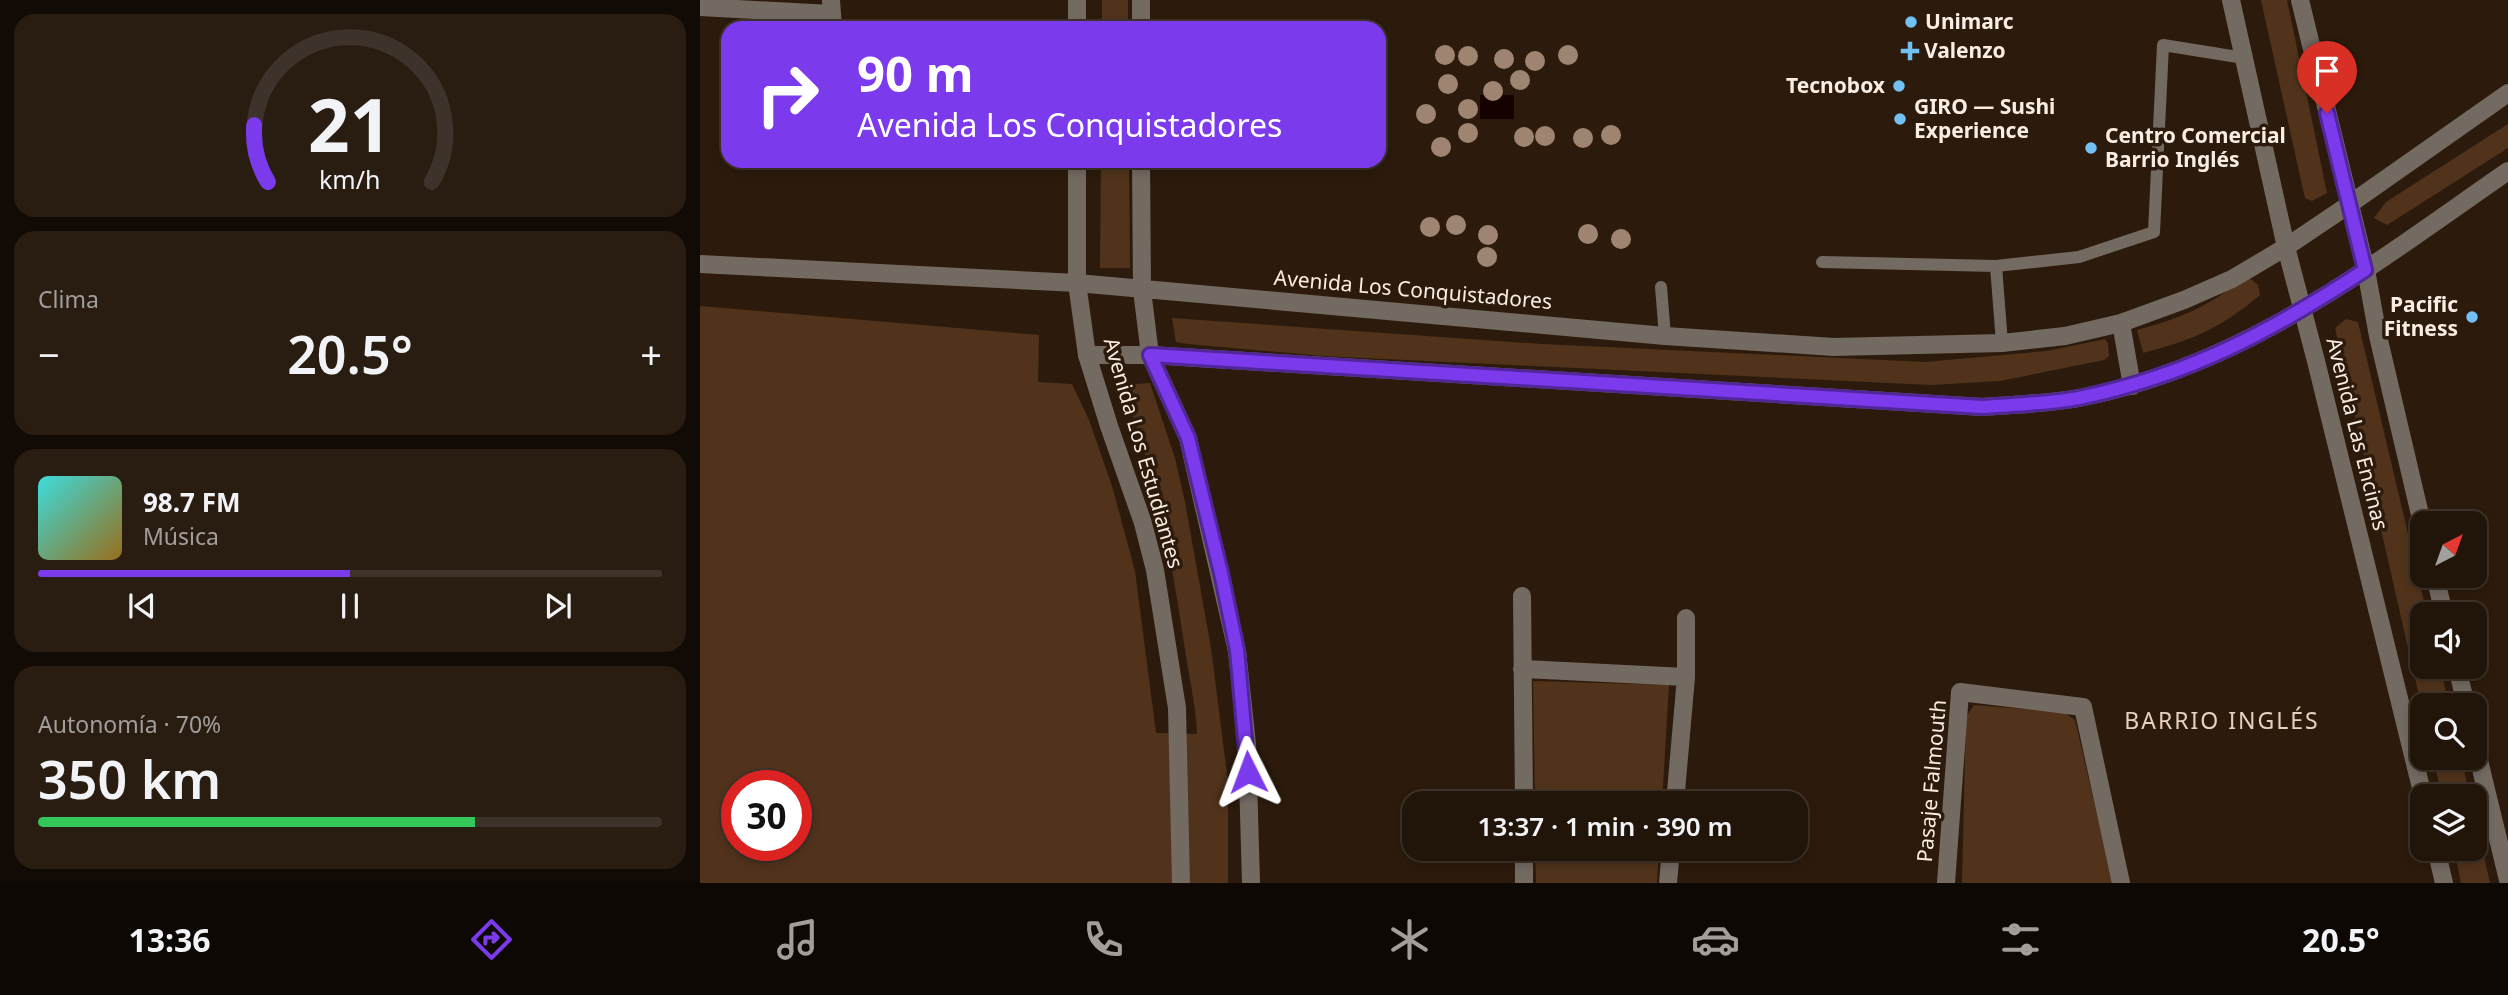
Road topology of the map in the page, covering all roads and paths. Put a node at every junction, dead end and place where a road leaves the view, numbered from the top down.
1 (1077, 0) edge
2 (1141, 0) edge
3 (2231, 0) edge
4 (2300, 0) edge
5 (700, 6) edge
6 (832, 14) edge
7 (1077, 21) edge
8 (1141, 21) edge
9 (2244, 58) junction
10 (2508, 93) edge
11 (1077, 168) edge
12 (1141, 168) edge
13 (2508, 171) edge
14 (2350, 204) junction
15 (2286, 247) junction
16 (1822, 262) dead end
17 (700, 264) edge
18 (1996, 266) junction
19 (2365, 270) junction
20 (1077, 282) junction
21 (1661, 287) dead end
22 (1142, 290) junction
23 (2303, 311) junction
24 (2121, 323) junction
25 (1665, 336) junction
26 (2002, 343) junction
27 (1087, 355) junction
28 (1150, 355) junction
29 (2132, 386) junction
30 (2420, 511) edge
31 (1522, 596) dead end
32 (1686, 618) dead end
33 (1522, 669) junction
34 (1686, 677) junction
35 (2481, 770) edge
36 (2420, 784) edge
37 (1524, 791) edge
38 (1676, 791) edge
39 (1524, 861) edge
40 (1670, 861) edge
41 (2439, 861) edge
42 (2508, 880) edge
43 (1181, 883) edge
44 (1251, 883) edge
45 (1524, 883) edge
46 (1668, 883) edge
47 (1946, 883) edge
48 (2121, 883) edge
49 (2444, 883) edge

1 - 7 street
2 - 8 street
3 - 9 street, Avenida Las Encinas
4 - 14 street, Avenida Las Encinas
5 - 6 street
9 - 15 street, Avenida Las Encinas
9 - 18 lane
10 - 14 street, Avenida Los Conquistadores
11 - 20 street, Avenida Los Estudiantes
12 - 22 street, Avenida Los Estudiantes
13 - 19 street
14 - 15 street, Avenida Los Conquistadores
14 - 19 street, Avenida Las Encinas
15 - 23 street, Avenida Las Encinas
15 - 24 street, Avenida Los Conquistadores
16 - 18 lane
17 - 20 street, Avenida Los Conquistadores
18 - 26 lane
19 - 23 street
19 - 30 street, Avenida Las Encinas
20 - 22 street, Avenida Los Conquistadores
20 - 27 street, Avenida Los Estudiantes
21 - 25 lane
22 - 25 street, Avenida Los Conquistadores
22 - 28 street, Avenida Los Estudiantes
23 - 29 street
23 - 36 street, Avenida Las Encinas
24 - 26 street, Avenida Los Conquistadores
24 - 29 street
25 - 26 street, Avenida Los Conquistadores
27 - 28 street
27 - 43 street, Avenida Los Estudiantes
28 - 29 street
28 - 44 street, Avenida Los Estudiantes
31 - 33 street
32 - 34 street
33 - 34 street
33 - 37 street
34 - 38 street
35 - 42 street
39 - 45 street
40 - 46 street
41 - 49 street
47 - 48 street, Pasaje Falmouth

